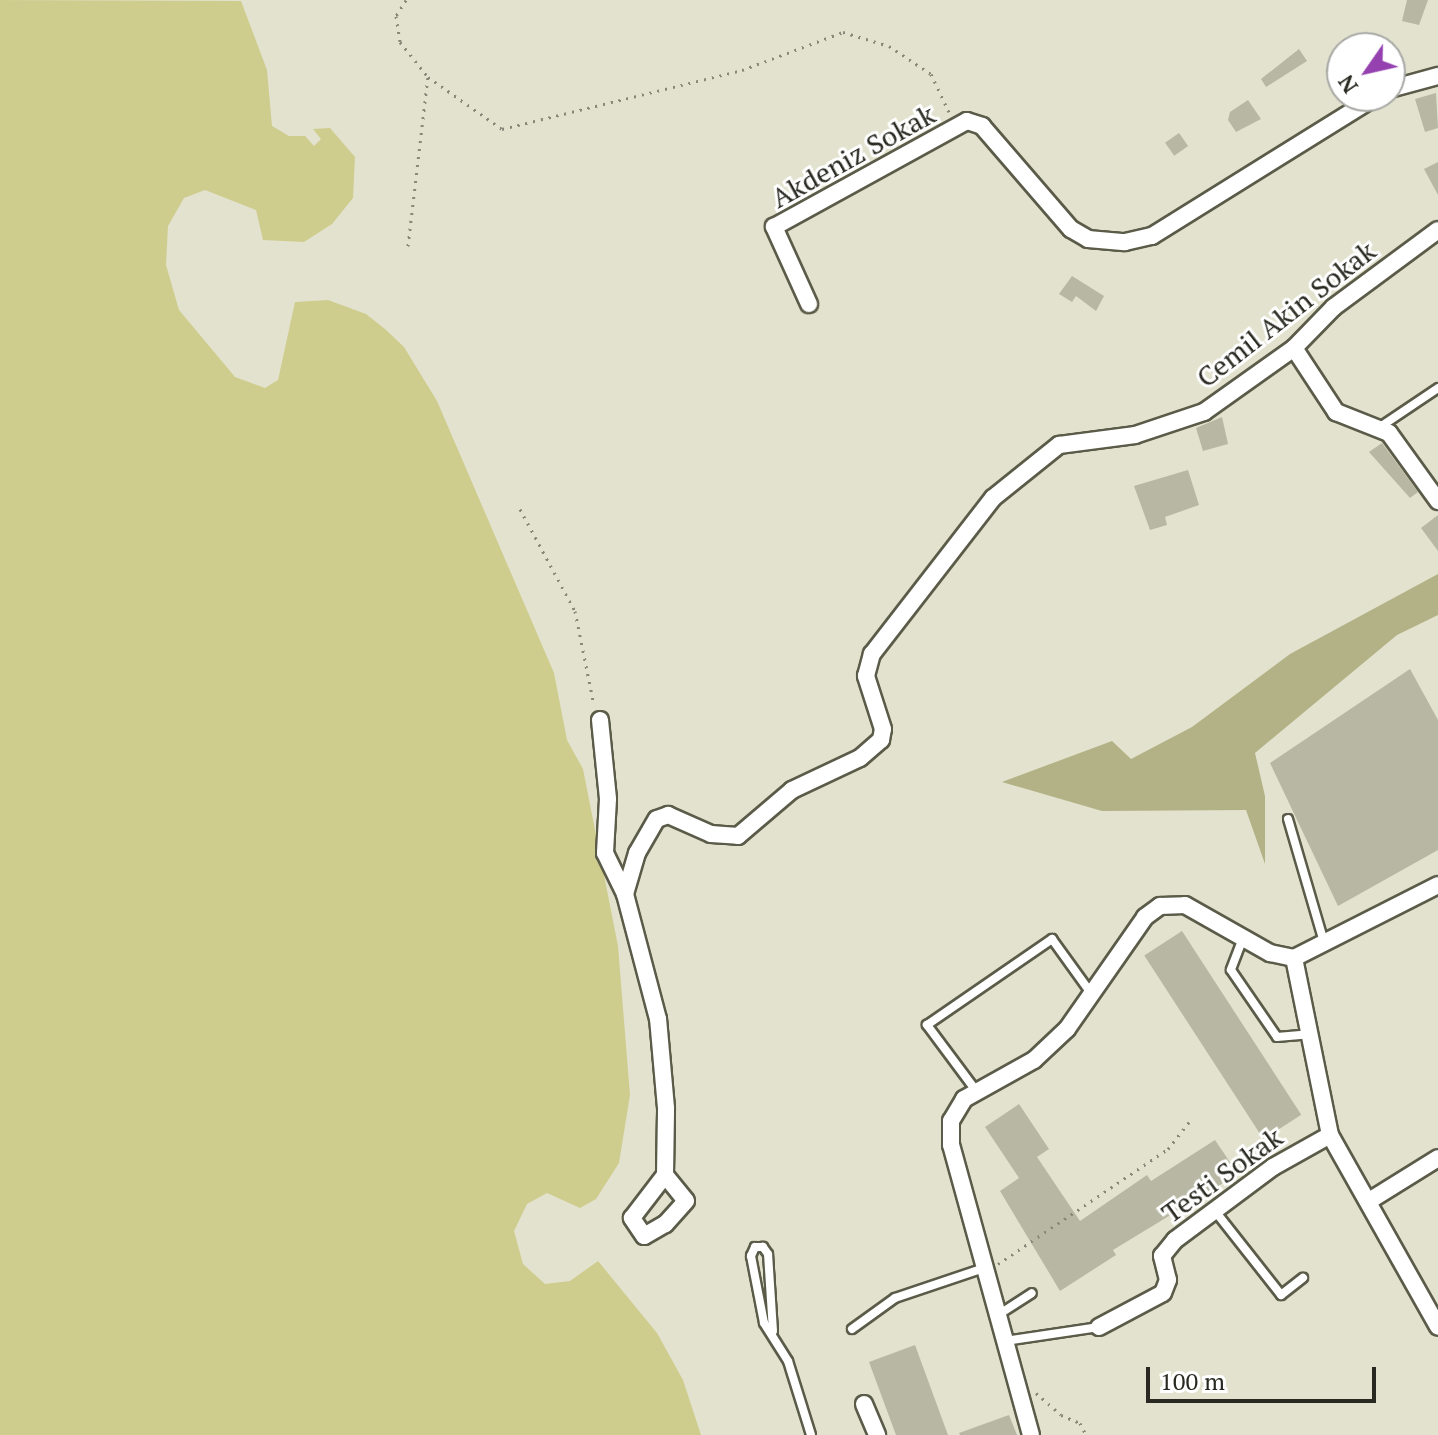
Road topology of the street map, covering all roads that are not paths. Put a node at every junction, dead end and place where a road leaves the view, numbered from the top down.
1 (1438, 76) edge
2 (1406, 85) edge
3 (1351, 112) edge
4 (1438, 230) edge
5 (809, 304) dead end
6 (1294, 348) junction
7 (1438, 388) edge
8 (1380, 427) junction
9 (1438, 501) edge
10 (600, 720) road end
11 (1288, 819) dead end
12 (1438, 885) edge
13 (625, 894) junction
14 (1243, 938) junction
15 (1324, 942) junction
16 (1294, 958) junction
17 (1091, 993) junction
18 (1313, 1034) junction
19 (977, 1092) junction
20 (1330, 1135) junction
21 (1438, 1158) edge
22 (665, 1175) dead end
23 (1369, 1201) junction
24 (1215, 1211) junction
25 (985, 1270) junction
26 (1303, 1278) dead end
27 (1032, 1293) dead end
28 (997, 1316) junction
29 (1099, 1327) joint
30 (1438, 1327) edge
31 (852, 1329) dead end
32 (773, 1331) junction
33 (1005, 1341) junction
34 (864, 1404) dead end
35 (811, 1435) edge
36 (877, 1435) edge
37 (1031, 1435) edge

1 - 2 street
3 - 5 street, Akdeniz Sokak
4 - 6 street, Cemil Akin Sokak
6 - 8 street
6 - 13 street, Cemil Akin Sokak
7 - 8 lane
8 - 9 street
10 - 13 street
11 - 15 lane
12 - 15 street
13 - 22 street
14 - 16 street
14 - 17 street
14 - 18 lane
15 - 16 street
16 - 18 street
17 - 19 street
17 - 19 lane
18 - 20 street
19 - 25 street
20 - 23 street
20 - 24 street, Testi Sokak
21 - 23 street
23 - 30 street
24 - 26 lane
24 - 29 street, Testi Sokak
25 - 28 street
25 - 31 lane
27 - 28 lane
28 - 33 street
29 - 33 lane
32 - 32 lane
32 - 35 lane
33 - 37 street
34 - 36 street

